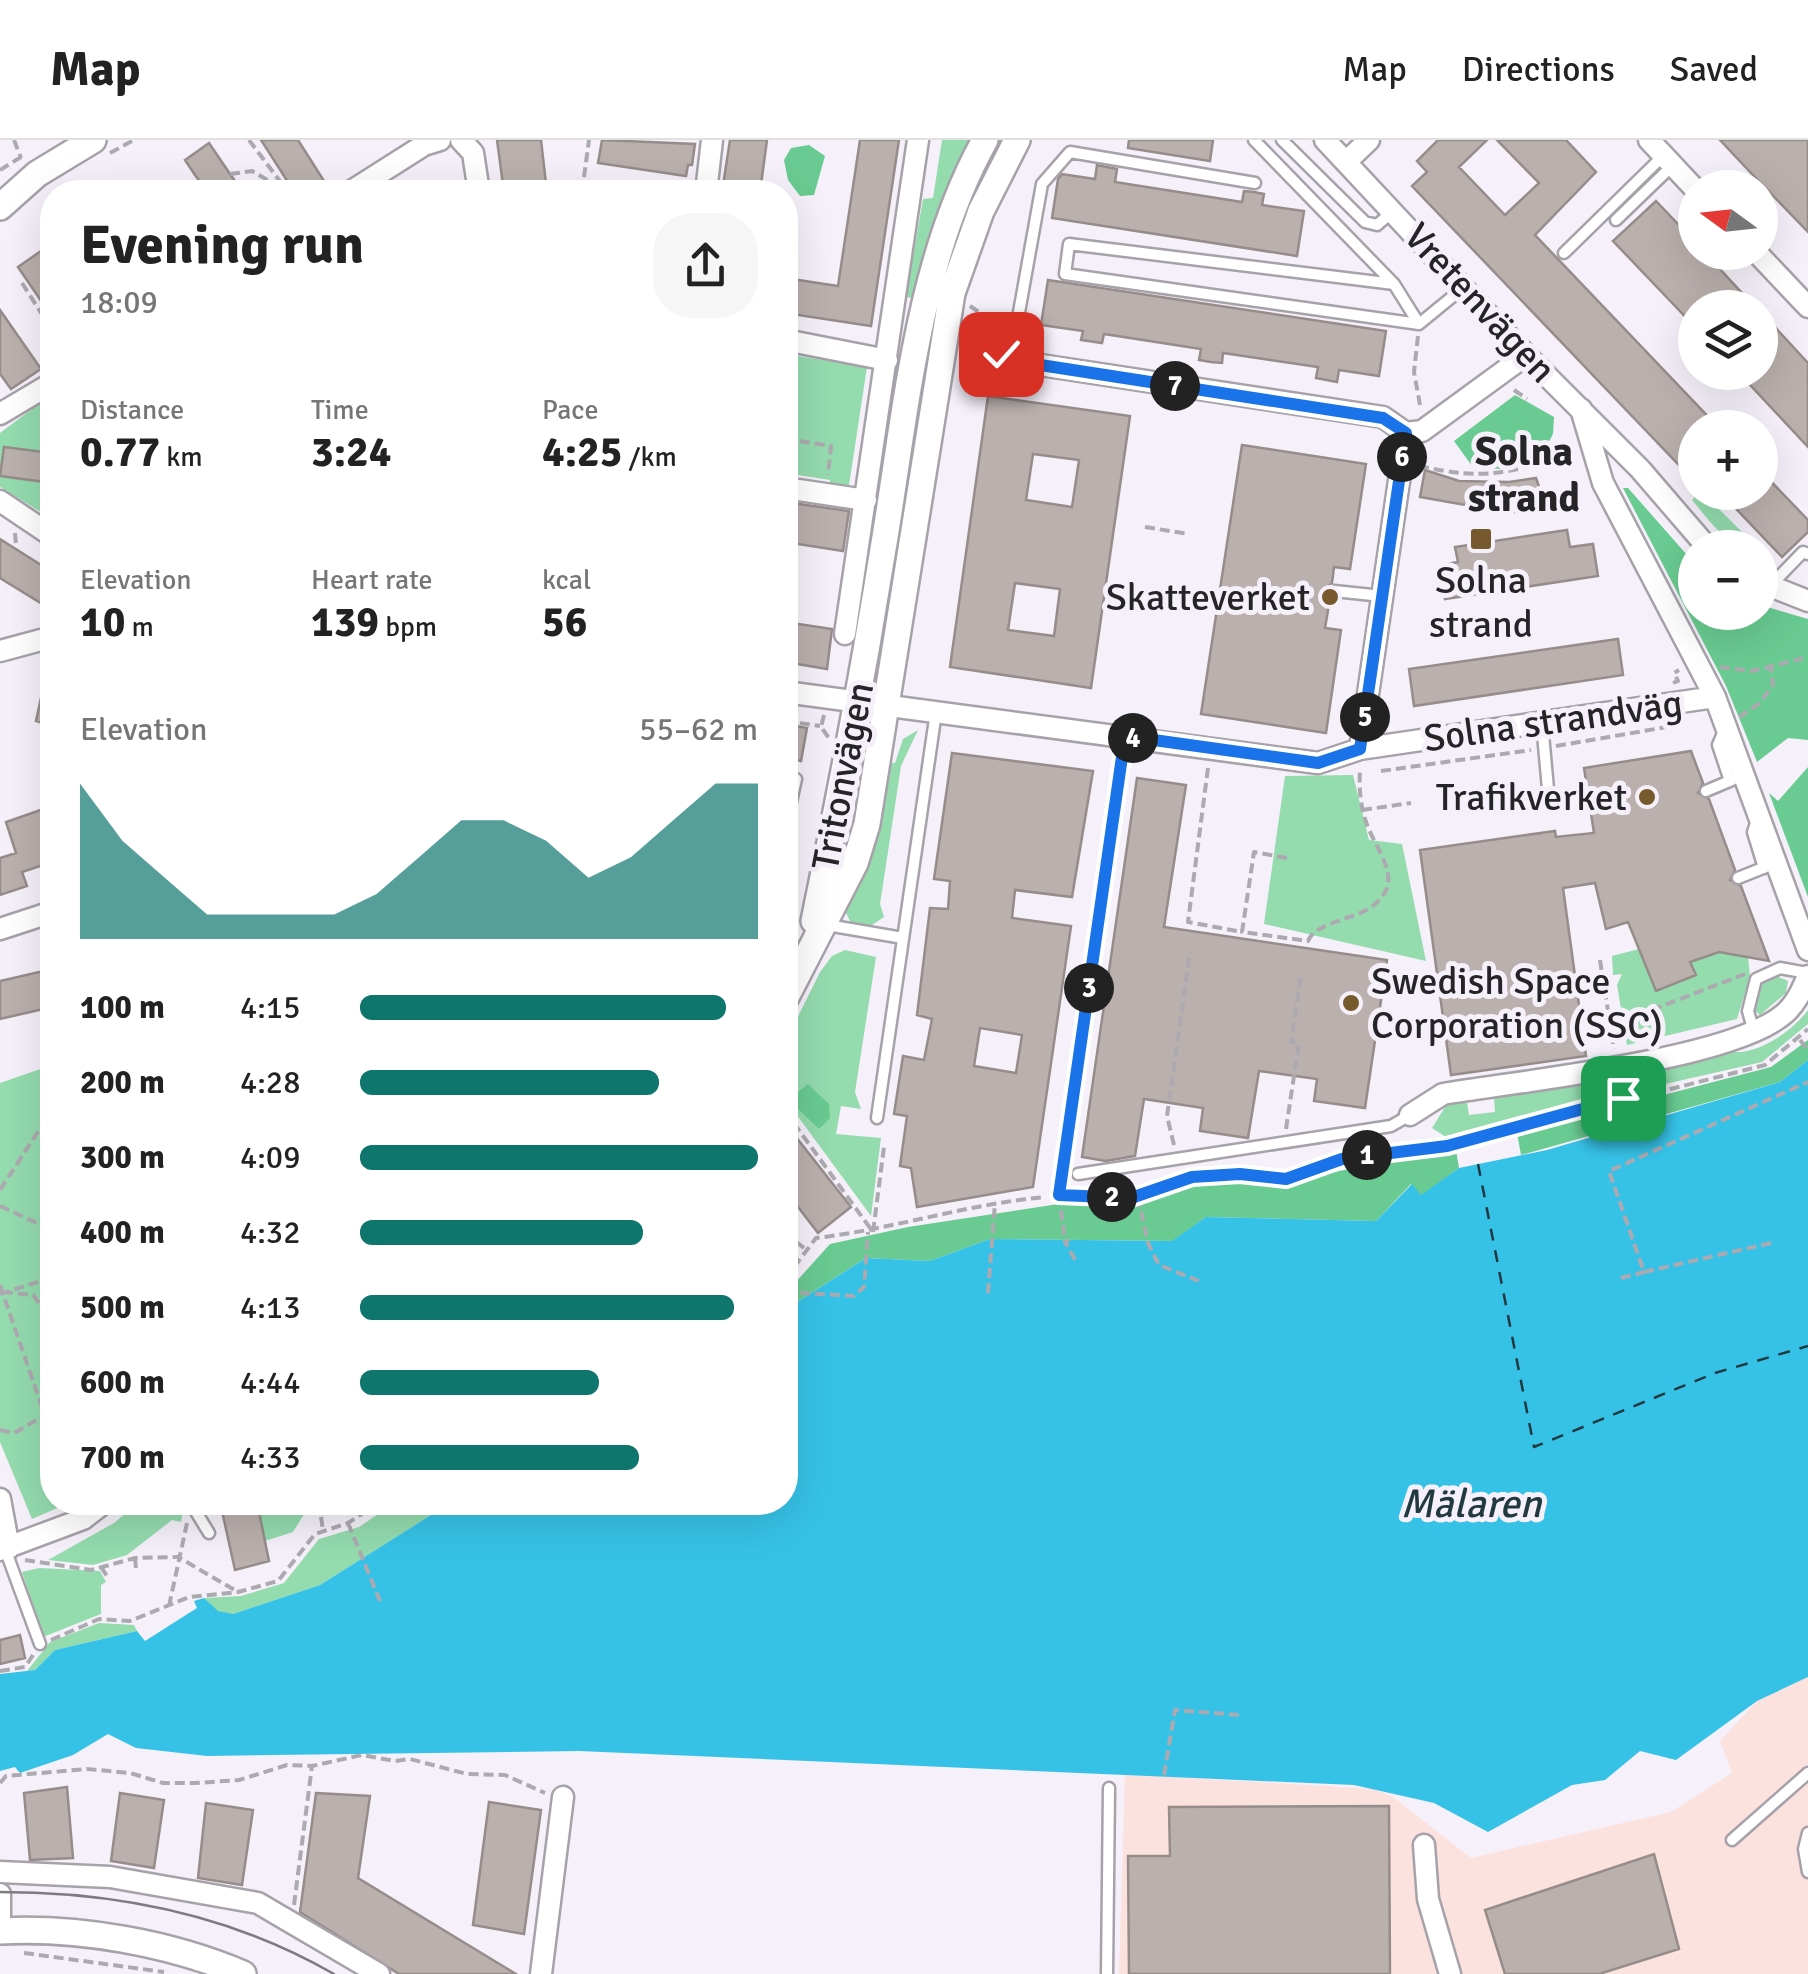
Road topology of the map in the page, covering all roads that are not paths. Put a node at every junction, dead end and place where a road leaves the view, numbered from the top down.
1 (93, 140) edge
2 (440, 140) edge
3 (460, 140) edge
4 (712, 140) edge
5 (918, 140) edge
6 (985, 140) edge
7 (1017, 140) edge
8 (1254, 140) edge
9 (1282, 140) edge
10 (1325, 140) edge
11 (1369, 140) edge
12 (1662, 154) edge
13 (1347, 160) junction
14 (29, 166) junction
15 (369, 180) edge
16 (477, 180) edge
17 (707, 180) edge
18 (0, 184) edge
19 (1255, 184) dead end
20 (0, 207) edge
21 (1393, 211) junction
22 (1616, 220) dead end
23 (1564, 253) dead end
24 (1773, 270) edge
25 (1394, 284) junction
26 (1464, 288) junction
27 (1808, 307) edge
28 (1419, 324) junction
29 (798, 343) edge
30 (1009, 350) joint
31 (1526, 354) junction
32 (887, 360) junction
33 (40, 390) edge
34 (1581, 409) junction
35 (0, 414) edge
36 (1406, 433) junction
37 (798, 490) edge
38 (866, 500) junction
39 (0, 501) edge
40 (40, 528) edge
41 (1692, 530) edge
42 (1808, 554) edge
43 (1778, 574) edge
44 (1778, 590) edge
45 (1334, 591) dead end
46 (1382, 596) junction
47 (1808, 601) edge
48 (845, 634) dead end
49 (40, 639) edge
50 (0, 651) edge
51 (798, 694) edge
52 (1715, 696) junction
53 (858, 701) junction
54 (886, 704) junction
55 (936, 711) junction
56 (1542, 722) junction
57 (1125, 736) junction
58 (1360, 749) junction
59 (1738, 778) junction
60 (1706, 791) dead end
61 (1549, 800) dead end
62 (1771, 865) junction
63 (1738, 878) dead end
64 (40, 916) edge
65 (0, 929) edge
66 (815, 935) junction
67 (903, 938) junction
68 (1808, 950) edge
69 (798, 971) edge
70 (1808, 974) edge
71 (1754, 1032) junction
72 (1410, 1115) joint
73 (877, 1118) dead end
74 (1078, 1174) dead end
75 (1059, 1195) road end
76 (0, 1500) edge
77 (88, 1515) edge
78 (198, 1515) edge
79 (209, 1533) dead end
80 (4, 1549) edge
81 (40, 1644) road end
82 (1808, 1773) edge
83 (1108, 1788) dead end
84 (563, 1796) dead end
85 (1808, 1833) edge
86 (1732, 1840) dead end
87 (1424, 1845) dead end
88 (0, 1872) edge
89 (1808, 1872) edge
90 (0, 1894) edge
91 (0, 1931) edge
92 (244, 1974) edge
93 (380, 1974) edge
94 (541, 1974) edge
95 (1107, 1974) edge
96 (1450, 1974) edge

1 - 14 street
2 - 15 street
3 - 16 street
4 - 17 street
5 - 32 street, Tritonvägen
6 - 53 street, Tritonvägen
7 - 54 street, Tritonvägen
8 - 25 lane
9 - 21 lane
10 - 13 street, Vretenvägen
11 - 13 street
12 - 22 lane
12 - 23 lane
13 - 21 street, Vretenvägen
14 - 18 street
14 - 20 street
19 - 30 lane
21 - 26 street, Vretenvägen
24 - 27 street
25 - 28 lane
25 - 28 lane
26 - 28 lane
26 - 31 street, Vretenvägen
29 - 32 street
30 - 36 street
31 - 34 street, Vretenvägen
31 - 36 street
32 - 38 street, Tritonvägen
33 - 35 street
34 - 41 street
34 - 52 street, Vretenvägen
36 - 46 street
37 - 38 street
38 - 48 street, Tritonvägen
39 - 40 street
42 - 43 lane
44 - 47 street
45 - 46 lane
46 - 58 street
49 - 50 street
51 - 53 street, Solna strandväg
52 - 56 street, Solna strandväg
52 - 59 street, Solna strandväg
53 - 54 street, Solna strandväg
53 - 66 street, Tritonvägen
54 - 55 street, Solna strandväg
54 - 66 street, Tritonvägen
55 - 57 street, Solna strandväg
55 - 67 lane
56 - 58 street, Solna strandväg
56 - 61 lane
57 - 58 street, Solna strandväg
57 - 75 lane
59 - 60 lane
59 - 62 street, Solna strandväg
62 - 63 lane
62 - 68 street, Solna strandväg
64 - 65 street
66 - 67 lane
66 - 69 street
67 - 73 lane
70 - 71 street
70 - 71 lane
71 - 72 street
72 - 74 lane
76 - 80 street
77 - 80 street
78 - 79 lane
80 - 81 lane
82 - 86 lane
83 - 95 lane
84 - 94 street
85 - 89 lane
87 - 96 street
88 - 93 street
90 - 91 street
91 - 92 street

